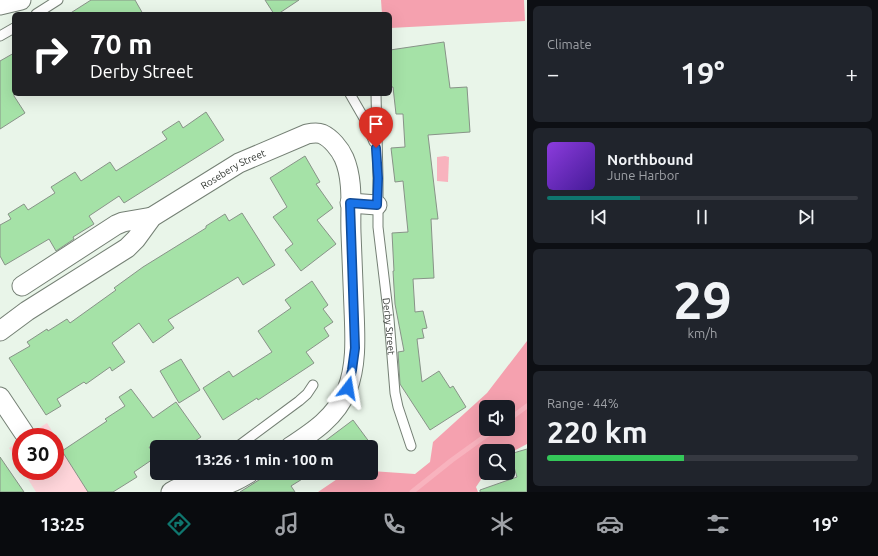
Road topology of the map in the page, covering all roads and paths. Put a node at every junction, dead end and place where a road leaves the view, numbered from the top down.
1 (3, 0) edge
2 (21, 0) edge
3 (58, 0) edge
4 (0, 3) edge
5 (39, 12) edge
6 (12, 29) edge
7 (0, 36) edge
8 (351, 96) edge
9 (376, 96) edge
10 (376, 148) junction
11 (350, 203) junction
12 (377, 205) junction
13 (152, 217) junction
14 (22, 286) dead end
15 (27, 311) junction
16 (0, 315) edge
17 (0, 331) edge
18 (313, 385) dead end
19 (0, 396) edge
20 (21, 428) edge
21 (246, 440) edge
22 (300, 440) edge
23 (411, 446) dead end
24 (192, 480) edge
25 (234, 480) edge
26 (237, 480) edge
27 (177, 489) edge
28 (217, 492) edge

1 - 4 street
2 - 4 street
3 - 5 lane
6 - 7 lane
8 - 10 lane, Derby Street
9 - 10 lane, Derby Street
10 - 12 lane, Derby Street
11 - 12 street
11 - 13 street, Rosebery Street
11 - 22 street
12 - 23 lane, Derby Street
13 - 14 street, Rosebery Street
13 - 15 street, Rosebery Street
15 - 16 street, Rosebery Street
15 - 17 street, Rosebery Street
18 - 21 lane
19 - 20 street
24 - 27 lane
25 - 27 street
26 - 28 lane

